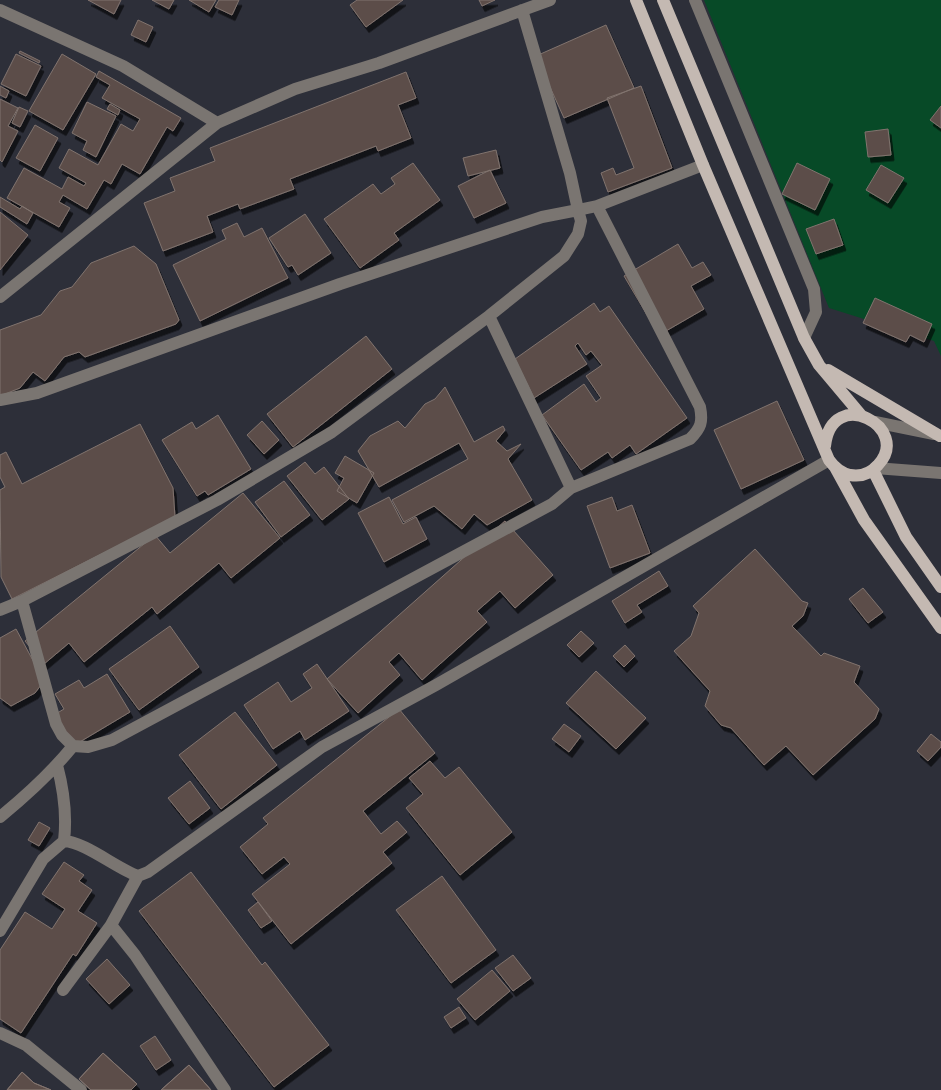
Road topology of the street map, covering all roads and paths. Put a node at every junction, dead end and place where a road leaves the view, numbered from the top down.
1 (550, 0) edge
2 (636, 0) edge
3 (663, 0) edge
4 (695, 0) edge
5 (0, 10) edge
6 (522, 10) junction
7 (217, 123) junction
8 (703, 165) junction
9 (598, 206) junction
10 (578, 210) junction
11 (0, 297) edge
12 (489, 316) junction
13 (804, 338) junction
14 (819, 365) junction
15 (0, 400) edge
16 (861, 415) junction
17 (875, 422) junction
18 (940, 436) edge
19 (825, 446) junction
20 (832, 464) junction
21 (874, 469) junction
22 (941, 473) edge
23 (571, 488) junction
24 (941, 587) edge
25 (22, 601) junction
26 (0, 610) edge
27 (941, 628) edge
28 (72, 746) junction
29 (58, 765) junction
30 (0, 816) edge
31 (64, 841) junction
32 (138, 876) junction
33 (111, 925) junction
34 (0, 931) edge
35 (63, 990) dead end
36 (0, 1033) edge
37 (81, 1090) edge
38 (225, 1090) edge

1 - 6 street
2 - 8 main road
3 - 13 main road
4 - 13 street
5 - 7 street
6 - 7 street
6 - 10 street
7 - 11 street
8 - 9 street
8 - 19 main road
9 - 10 street
9 - 23 street
10 - 12 street
10 - 15 street
12 - 23 street
12 - 25 street
13 - 14 main road
14 - 16 main road
14 - 18 main road
16 - 17 main road
16 - 19 main road
17 - 18 street
17 - 21 main road
19 - 20 main road
20 - 21 main road
20 - 27 main road
20 - 32 street
21 - 22 street
21 - 24 main road
23 - 28 street
25 - 26 street
25 - 28 street
28 - 29 street
29 - 30 street
29 - 31 street
31 - 32 street
31 - 34 street
32 - 33 street
33 - 35 street
33 - 38 street
36 - 37 street

